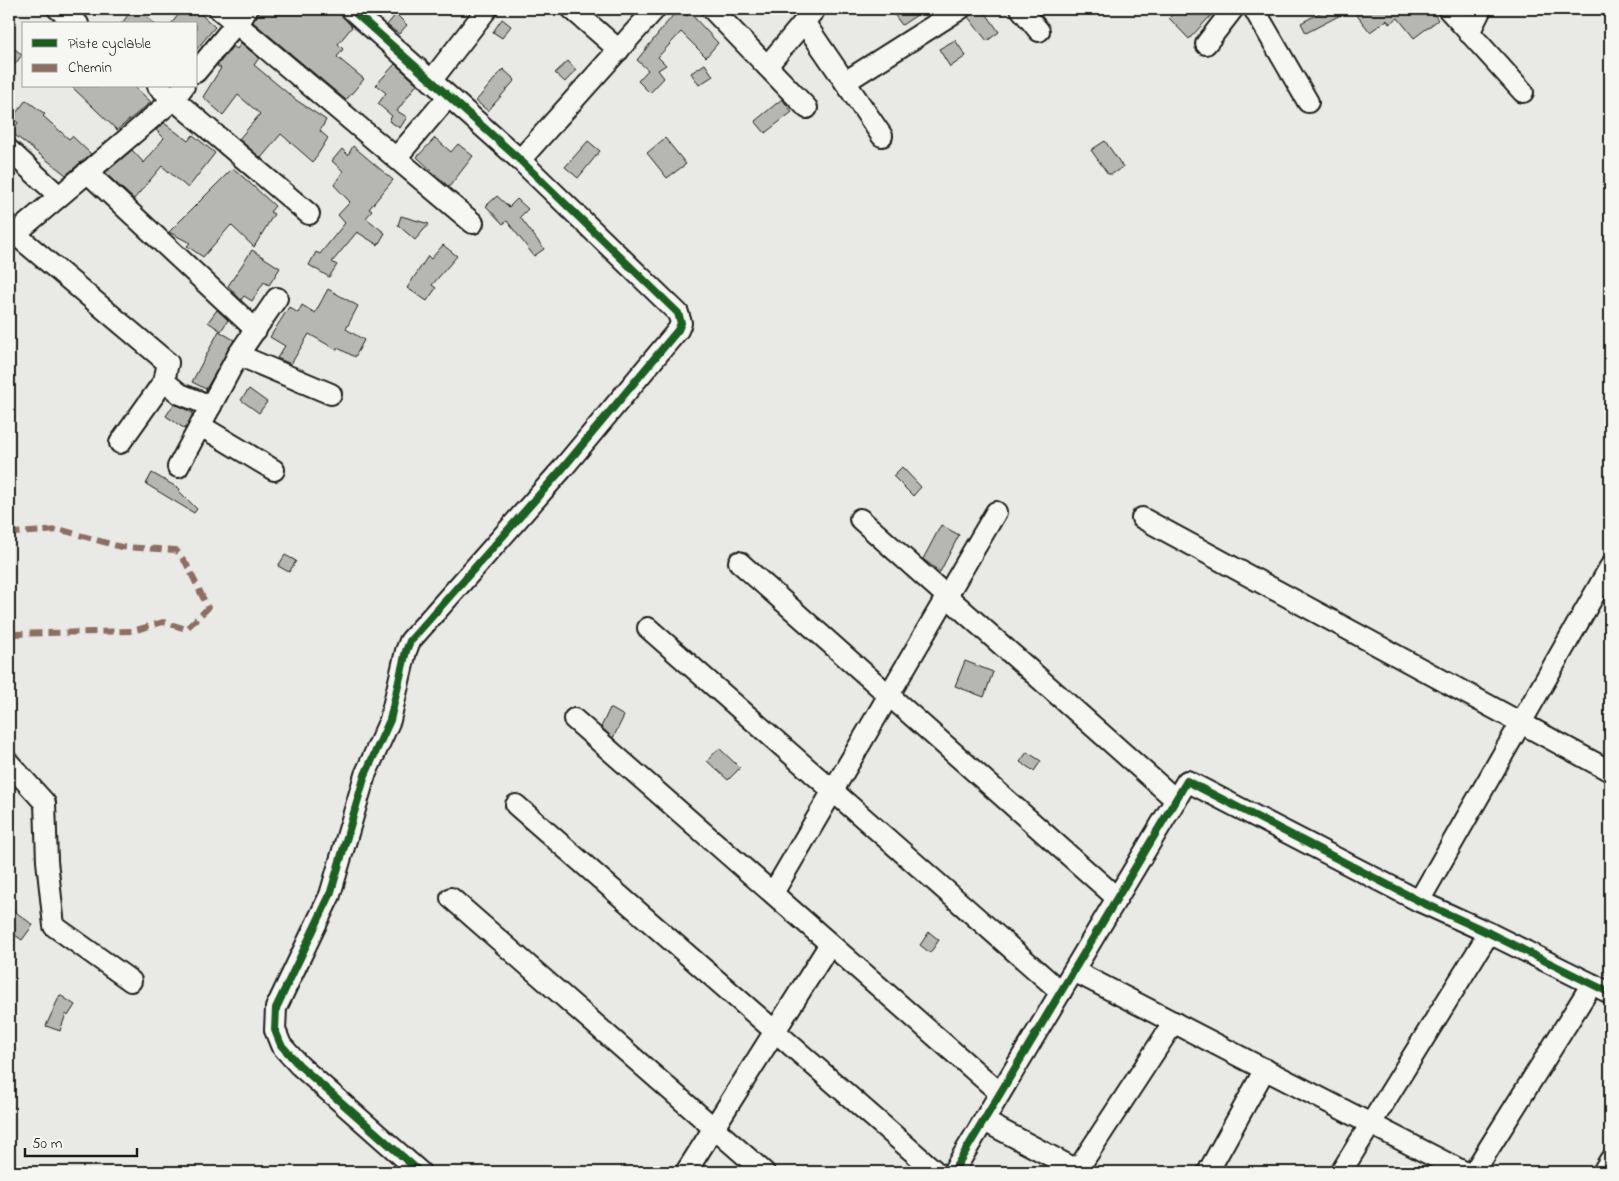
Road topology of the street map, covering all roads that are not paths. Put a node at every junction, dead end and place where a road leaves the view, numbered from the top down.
1 (58, 9) edge
2 (219, 9) edge
3 (487, 9) edge
4 (572, 9) edge
5 (655, 9) edge
6 (712, 9) edge
7 (960, 9) edge
8 (1233, 9) edge
9 (1254, 9) edge
10 (1448, 9) edge
11 (1481, 9) edge
12 (1024, 10) edge
13 (358, 11) edge
14 (810, 15) edge
15 (242, 16) edge
16 (75, 22) edge
17 (1039, 31) dead end
18 (1469, 32) junction
19 (1206, 44) dead end
20 (619, 50) junction
21 (767, 66) junction
22 (198, 70) edge
23 (431, 81) junction
24 (846, 82) junction
25 (165, 88) edge
26 (179, 92) edge
27 (1523, 92) dead end
28 (448, 97) junction
29 (1308, 102) dead end
30 (806, 108) dead end
31 (882, 136) dead end
32 (9, 150) edge
33 (396, 158) junction
34 (520, 160) junction
35 (87, 172) junction
36 (60, 196) junction
37 (309, 214) dead end
38 (473, 224) dead end
39 (12, 237) edge
40 (277, 298) dead end
41 (256, 330) junction
42 (238, 355) junction
43 (164, 381) junction
44 (331, 394) dead end
45 (211, 406) junction
46 (200, 426) junction
47 (120, 443) dead end
48 (178, 467) dead end
49 (274, 470) dead end
50 (996, 512) dead end
51 (1142, 518) dead end
52 (860, 519) dead end
53 (739, 562) dead end
54 (1610, 567) edge
55 (946, 596) junction
56 (648, 628) dead end
57 (888, 695) junction
58 (574, 719) dead end
59 (1521, 723) junction
60 (9, 763) edge
61 (1610, 771) edge
62 (832, 791) junction
63 (1176, 800) junction
64 (516, 805) dead end
65 (772, 893) junction
66 (451, 898) dead end
67 (1117, 898) junction
68 (1419, 901) junction
69 (1490, 933) junction
70 (830, 944) junction
71 (1074, 971) junction
72 (131, 981) dead end
73 (1592, 984) junction
74 (1061, 992) junction
75 (1610, 993) edge
76 (1174, 1022) junction
77 (775, 1032) junction
78 (1266, 1070) junction
79 (1000, 1094) junction
80 (984, 1121) junction
81 (1371, 1124) junction
82 (714, 1128) junction
83 (1610, 1160) edge
84 (420, 1172) edge
85 (686, 1172) edge
86 (764, 1172) edge
87 (936, 1172) edge
88 (953, 1172) edge
89 (1078, 1172) edge
90 (1208, 1172) edge
91 (1342, 1172) edge
92 (1464, 1172) edge
93 (1474, 1172) edge
94 (1603, 1172) edge

1 - 16 street
2 - 15 street
3 - 23 street
4 - 20 street
5 - 20 street
6 - 21 street
7 - 24 street
8 - 19 street
9 - 29 street
10 - 18 street
11 - 18 street
12 - 17 street
13 - 23 street
14 - 21 street
14 - 24 street
15 - 22 street
15 - 33 street
18 - 27 street
20 - 34 street
21 - 30 street
23 - 28 street
24 - 31 street
25 - 26 street
26 - 35 street
26 - 37 street
28 - 33 street
28 - 34 street
32 - 36 street
33 - 38 street
34 - 84 street
35 - 36 street
35 - 41 street
36 - 39 street
39 - 43 street
40 - 41 street
41 - 42 street
42 - 44 street
42 - 45 street
43 - 45 street
43 - 47 street
45 - 46 street
46 - 48 street
46 - 49 street
50 - 55 street
51 - 59 street
52 - 55 street
53 - 57 street
54 - 59 street
55 - 57 street
55 - 63 street
56 - 62 street
57 - 62 street
57 - 67 street
58 - 65 street
59 - 61 street
59 - 68 street
60 - 72 street
62 - 65 street
62 - 74 street
63 - 67 street
63 - 68 street
64 - 77 street
65 - 70 street
66 - 82 street
67 - 71 street
68 - 69 street
69 - 73 street
69 - 81 street
70 - 77 street
70 - 79 street
71 - 74 street
71 - 76 street
73 - 75 street
73 - 93 street
74 - 79 street
76 - 78 street
76 - 89 street
77 - 82 street
77 - 87 street
78 - 81 street
78 - 90 street
79 - 80 street
80 - 88 street
80 - 89 street
81 - 91 street
81 - 92 street
82 - 85 street
82 - 86 street
83 - 94 street

